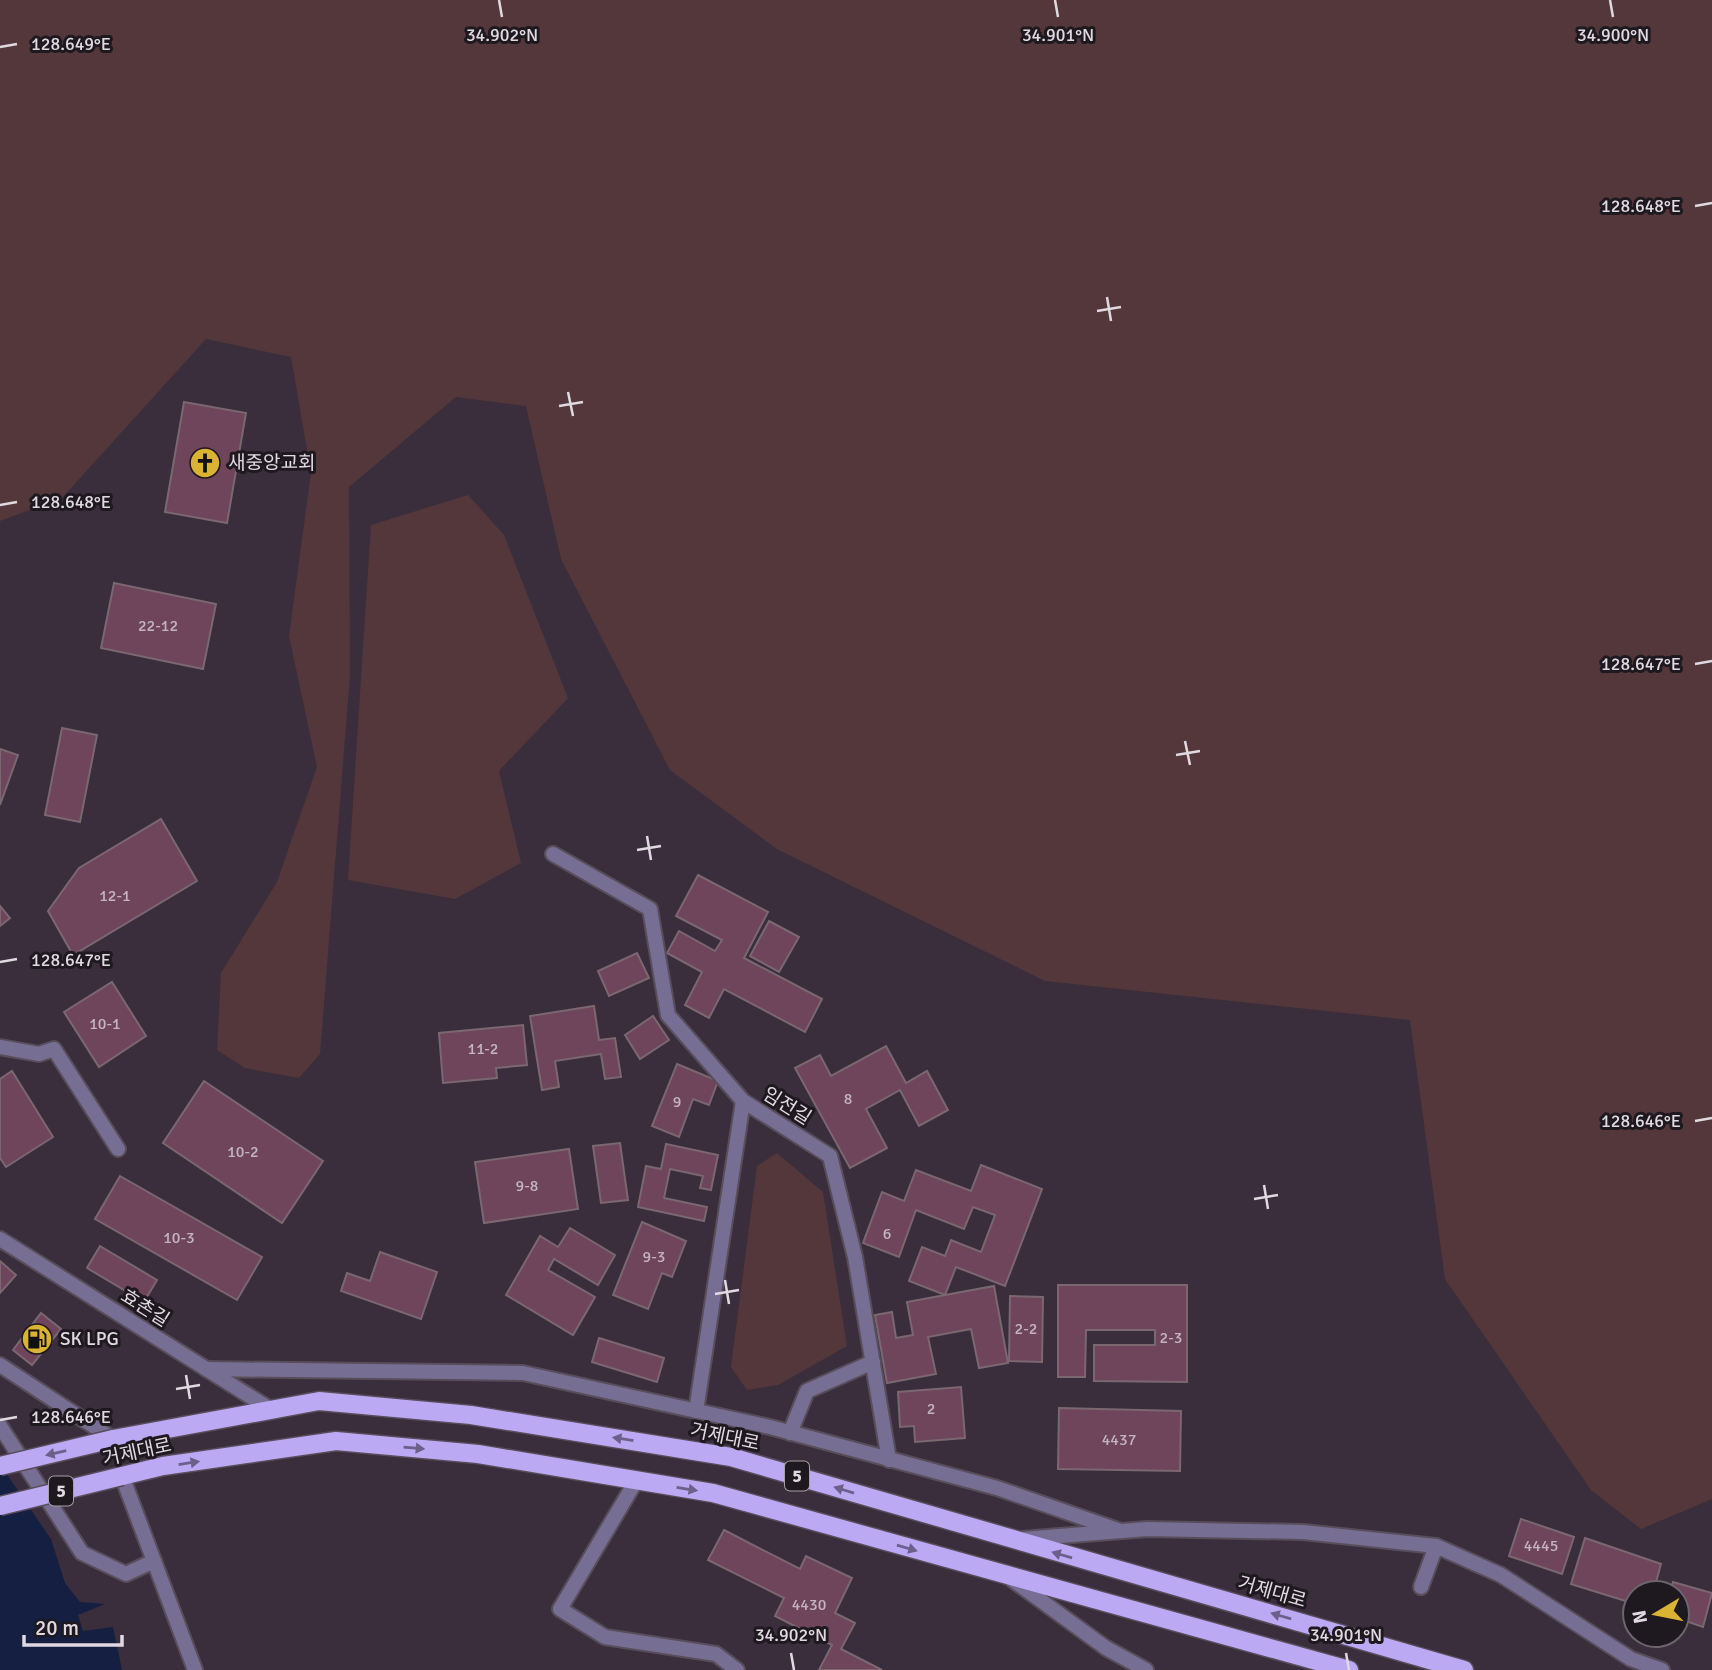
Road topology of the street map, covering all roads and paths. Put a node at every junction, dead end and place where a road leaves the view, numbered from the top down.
1 (553, 853) dead end
2 (0, 1047) edge
3 (743, 1101) junction
4 (118, 1149) dead end
5 (0, 1239) edge
6 (873, 1362) junction
7 (0, 1365) edge
8 (206, 1369) junction
9 (270, 1409) junction
10 (696, 1411) junction
11 (0, 1426) edge
12 (790, 1433) junction
13 (113, 1439) junction
14 (890, 1460) junction
15 (0, 1466) edge
16 (122, 1476) junction
17 (636, 1480) junction
18 (0, 1506) edge
19 (1121, 1531) junction
20 (1010, 1540) junction
21 (1436, 1546) junction
22 (154, 1561) junction
23 (1009, 1577) junction
24 (1421, 1587) dead end
25 (195, 1670) edge
26 (737, 1670) edge
27 (1146, 1670) edge
28 (1349, 1670) edge
29 (1464, 1670) edge
30 (1662, 1670) edge

1 - 3 street, 임전길
2 - 4 street
3 - 6 street, 임전길
3 - 10 street
5 - 8 street, 효촌길
6 - 12 street
6 - 14 street, 임전길
7 - 13 street
8 - 9 street, 효촌길
8 - 10 street
9 - 13 main road, 거제대로 / 5
20 -> 9 main road, 거제대로 / 5
10 - 12 street
11 - 22 street
12 - 14 street
13 -> 15 main road, 거제대로 / 5, bridge
14 - 19 street
16 -> 17 main road, 거제대로 / 5
16 - 18 main road, 거제대로 / 5, bridge
16 - 22 street
17 -> 23 main road, 거제대로 / 5
17 - 26 street
19 - 20 street
19 - 21 street
29 -> 20 main road, 거제대로 / 5
21 - 24 street
21 - 30 street
22 - 25 street
23 - 27 street
23 - 28 main road, 거제대로 / 5

